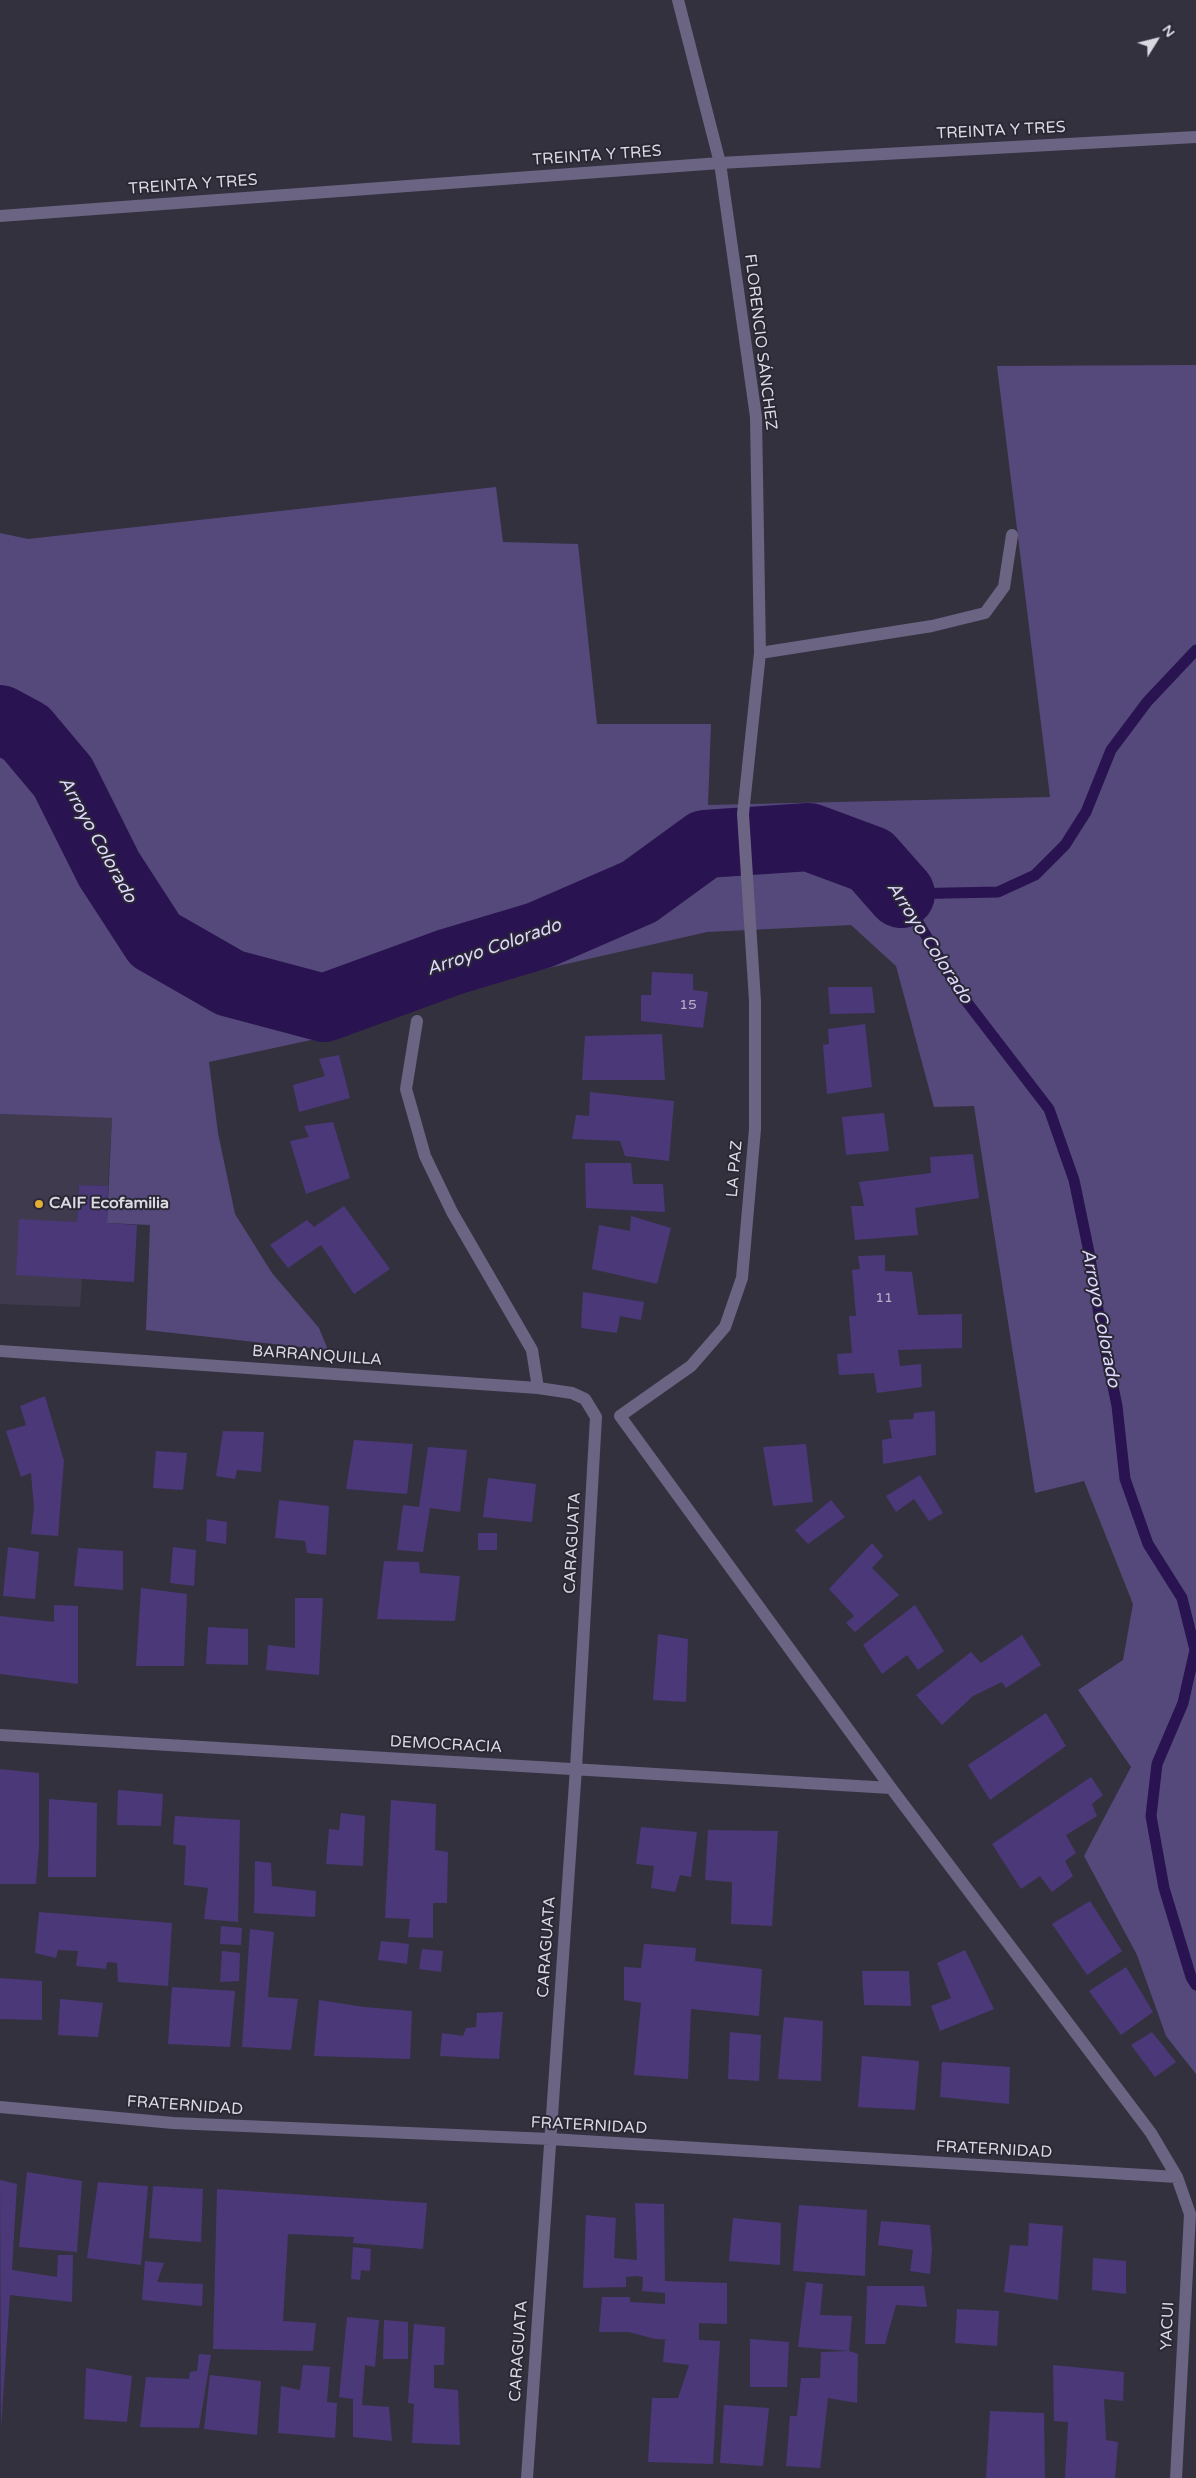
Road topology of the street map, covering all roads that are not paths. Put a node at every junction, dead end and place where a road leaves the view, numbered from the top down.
1 (678, 0) edge
2 (1196, 136) edge
3 (720, 163) junction
4 (0, 216) edge
5 (1012, 535) dead end
6 (760, 653) junction
7 (743, 814) joint
8 (417, 1021) dead end
9 (0, 1350) edge
10 (538, 1388) junction
11 (620, 1416) junction
12 (596, 1417) junction
13 (0, 1735) edge
14 (576, 1768) junction
15 (891, 1788) junction
16 (0, 2107) edge
17 (550, 2139) junction
18 (1177, 2178) junction
19 (527, 2478) edge
20 (1176, 2478) edge

1 - 3 street, FLORENCIO SÁNCHEZ
2 - 3 street, TREINTA Y TRES
3 - 4 street, TREINTA Y TRES
3 - 6 street, FLORENCIO SÁNCHEZ
5 - 6 street
6 - 7 street, FLORENCIO SÁNCHEZ
7 - 11 street, LA PAZ
8 - 10 street
9 - 10 street, BARRANQUILLA
10 - 12 street, BARRANQUILLA
11 - 12 street
11 - 15 street, YACUI
12 - 14 street, CARAGUATA
13 - 14 street, DEMOCRACIA
14 - 15 street, DEMOCRACIA
14 - 17 street, CARAGUATA
15 - 18 street, YACUI
16 - 17 street, FRATERNIDAD
17 - 18 street, FRATERNIDAD
17 - 19 street, CARAGUATA
18 - 20 street, YACUI

